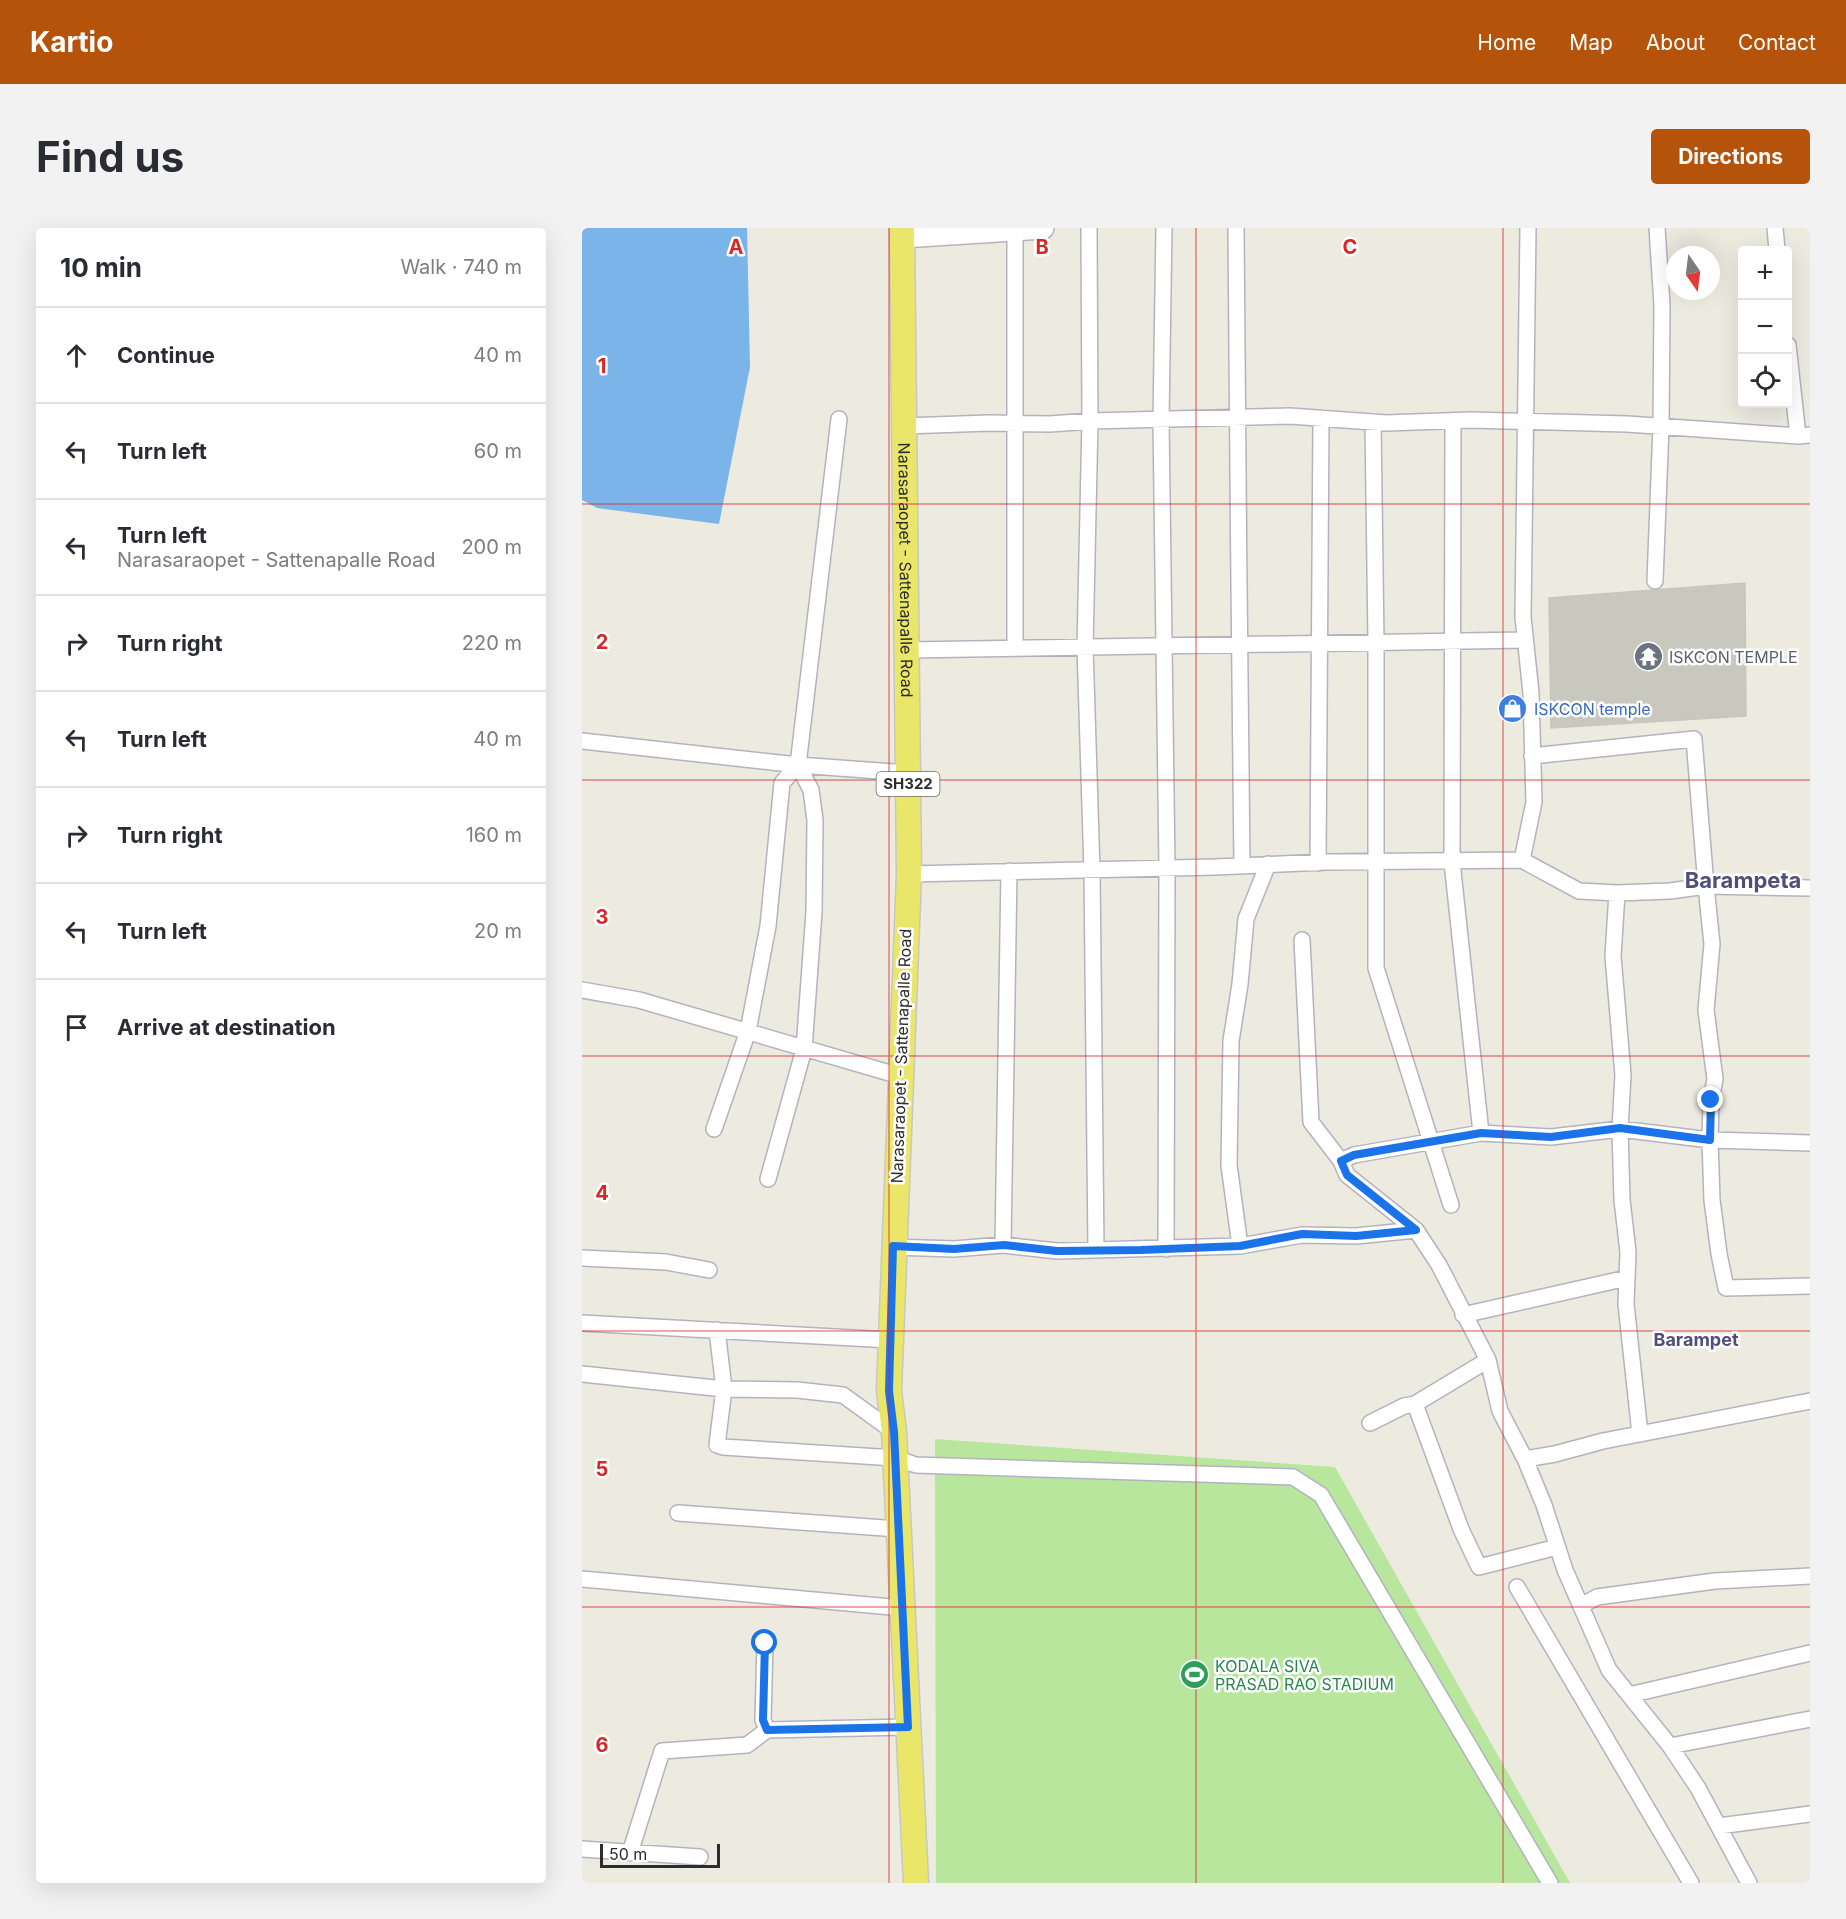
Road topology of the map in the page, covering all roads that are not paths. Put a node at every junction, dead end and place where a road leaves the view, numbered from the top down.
1 (1042, 228) edge
2 (1089, 228) edge
3 (1164, 228) edge
4 (1236, 228) edge
5 (1528, 228) edge
6 (1657, 228) edge
7 (1774, 228) edge
8 (1015, 229) edge
9 (902, 232) edge
10 (1776, 246) edge
11 (1790, 354) edge
12 (1236, 418) junction
13 (1321, 418) junction
14 (839, 419) dead end
15 (1161, 420) junction
16 (1090, 421) junction
17 (1453, 421) junction
18 (1373, 422) junction
19 (1525, 422) junction
20 (1015, 423) junction
21 (904, 426) junction
22 (1661, 426) junction
23 (1804, 436) edge
24 (1655, 581) dead end
25 (1525, 640) junction
26 (1454, 641) junction
27 (1376, 642) junction
28 (1320, 643) junction
29 (1241, 645) junction
30 (1164, 646) junction
31 (1085, 647) junction
32 (1014, 648) junction
33 (907, 650) junction
34 (582, 741) edge
35 (1532, 756) junction
36 (798, 765) junction
37 (908, 773) junction
38 (1522, 860) junction
39 (1318, 862) junction
40 (1375, 862) junction
41 (1452, 862) junction
42 (1268, 864) junction
43 (1242, 866) junction
44 (1167, 868) junction
45 (1092, 870) junction
46 (1009, 871) junction
47 (909, 873) junction
48 (1706, 886) junction
49 (1810, 888) edge
50 (1617, 893) junction
51 (1302, 940) dead end
52 (582, 990) edge
53 (748, 1031) junction
54 (804, 1049) junction
55 (900, 1076) junction
56 (1620, 1128) junction
57 (714, 1129) dead end
58 (1481, 1133) junction
59 (1710, 1140) junction
60 (1432, 1141) junction
61 (1810, 1143) edge
62 (1341, 1161) junction
63 (768, 1179) dead end
64 (1451, 1205) dead end
65 (1416, 1230) junction
66 (1004, 1245) junction
67 (893, 1246) junction
68 (1240, 1246) junction
69 (1096, 1249) junction
70 (1166, 1249) junction
71 (582, 1258) edge
72 (709, 1270) dead end
73 (1626, 1278) junction
74 (1810, 1286) edge
75 (1463, 1315) junction
76 (582, 1323) edge
77 (717, 1330) junction
78 (890, 1340) junction
79 (1488, 1360) junction
80 (582, 1374) edge
81 (724, 1389) junction
82 (1810, 1401) edge
83 (1414, 1404) junction
84 (1370, 1423) dead end
85 (894, 1432) junction
86 (1640, 1434) junction
87 (895, 1458) junction
88 (1525, 1459) junction
89 (678, 1514) dead end
90 (898, 1529) junction
91 (1557, 1547) junction
92 (1810, 1576) edge
93 (582, 1579) edge
94 (1517, 1587) dead end
95 (1581, 1606) junction
96 (902, 1608) junction
97 (765, 1643) dead end
98 (1810, 1653) edge
99 (1629, 1695) junction
100 (1810, 1719) edge
101 (908, 1727) junction
102 (767, 1730) junction
103 (1670, 1746) junction
104 (1810, 1814) edge
105 (1719, 1826) junction
106 (582, 1849) edge
107 (630, 1853) junction
108 (700, 1857) dead end
109 (916, 1883) edge
110 (1550, 1883) edge
111 (1691, 1883) edge
112 (1749, 1883) edge

1 - 8 street
2 - 16 street
3 - 15 street
4 - 12 street
5 - 19 street
6 - 22 street
7 - 10 street
8 - 9 street
8 - 20 street
9 - 21 main road, Narasaraopet - Sattenapalle Road / SH322
11 - 23 street
12 - 13 street
12 - 15 street
12 - 29 street
13 - 18 street
13 - 28 street
14 - 36 street
15 - 16 street
15 - 30 street
16 - 20 street
16 - 31 street
17 - 18 street
17 - 19 street
17 - 26 street
18 - 27 street
19 - 22 street
19 - 25 street
20 - 21 street
20 - 32 street
21 - 33 main road, Narasaraopet - Sattenapalle Road / SH322
22 - 23 street
22 - 24 street
25 - 26 street
25 - 35 street
26 - 27 street
26 - 41 street
27 - 28 street
27 - 40 street
28 - 29 street
28 - 39 street
29 - 30 street
29 - 43 street
30 - 31 street
30 - 44 street
31 - 32 street
31 - 45 street
32 - 33 street
33 - 37 main road, Narasaraopet - Sattenapalle Road / SH322
34 - 36 street
35 - 38 street
35 - 48 street
36 - 37 street
36 - 53 street
36 - 54 street
37 - 47 main road, Narasaraopet - Sattenapalle Road / SH322
38 - 41 street
38 - 50 street
39 - 40 street
39 - 42 street
40 - 41 street
40 - 60 street
41 - 58 street
42 - 43 street
42 - 68 street
43 - 44 street
44 - 45 street
44 - 70 street
45 - 46 street
45 - 69 street
46 - 47 street
46 - 66 street
47 - 55 main road, Narasaraopet - Sattenapalle Road / SH322
48 - 49 street
48 - 50 street
48 - 59 street
50 - 56 street
51 - 62 street
52 - 53 street
53 - 54 street
53 - 57 street
54 - 55 street
54 - 63 street
55 - 67 main road, Narasaraopet - Sattenapalle Road / SH322
56 - 58 street
56 - 59 street
56 - 73 street
58 - 60 street
59 - 61 street
59 - 74 street
60 - 62 street
60 - 64 street
62 - 65 street
65 - 68 street
65 - 75 street
66 - 67 street
66 - 69 street
67 - 78 main road, Narasaraopet - Sattenapalle Road / SH322
68 - 70 street
69 - 70 street
71 - 72 street
73 - 75 street
73 - 86 street
75 - 79 street
76 - 77 street
77 - 78 street
77 - 81 street
78 - 85 main road, Narasaraopet - Sattenapalle Road / SH322
79 - 83 street
79 - 88 street
80 - 81 street
81 - 85 street
81 - 87 street
82 - 86 street
83 - 84 street
83 - 91 street
85 - 87 main road, Narasaraopet - Sattenapalle Road / SH322
86 - 88 street
87 - 90 main road, Narasaraopet - Sattenapalle Road / SH322
87 - 110 street
88 - 91 street
89 - 90 street
90 - 96 main road, Narasaraopet - Sattenapalle Road / SH322
91 - 95 street
92 - 95 street
93 - 96 street
94 - 111 street
95 - 99 street
96 - 101 main road, Narasaraopet - Sattenapalle Road / SH322
97 - 102 street
98 - 99 street
99 - 103 street
100 - 103 street
101 - 102 street
101 - 109 main road, Narasaraopet - Sattenapalle Road / SH322
102 - 107 street
103 - 105 street
104 - 105 street
105 - 112 street
106 - 107 street
107 - 108 street

